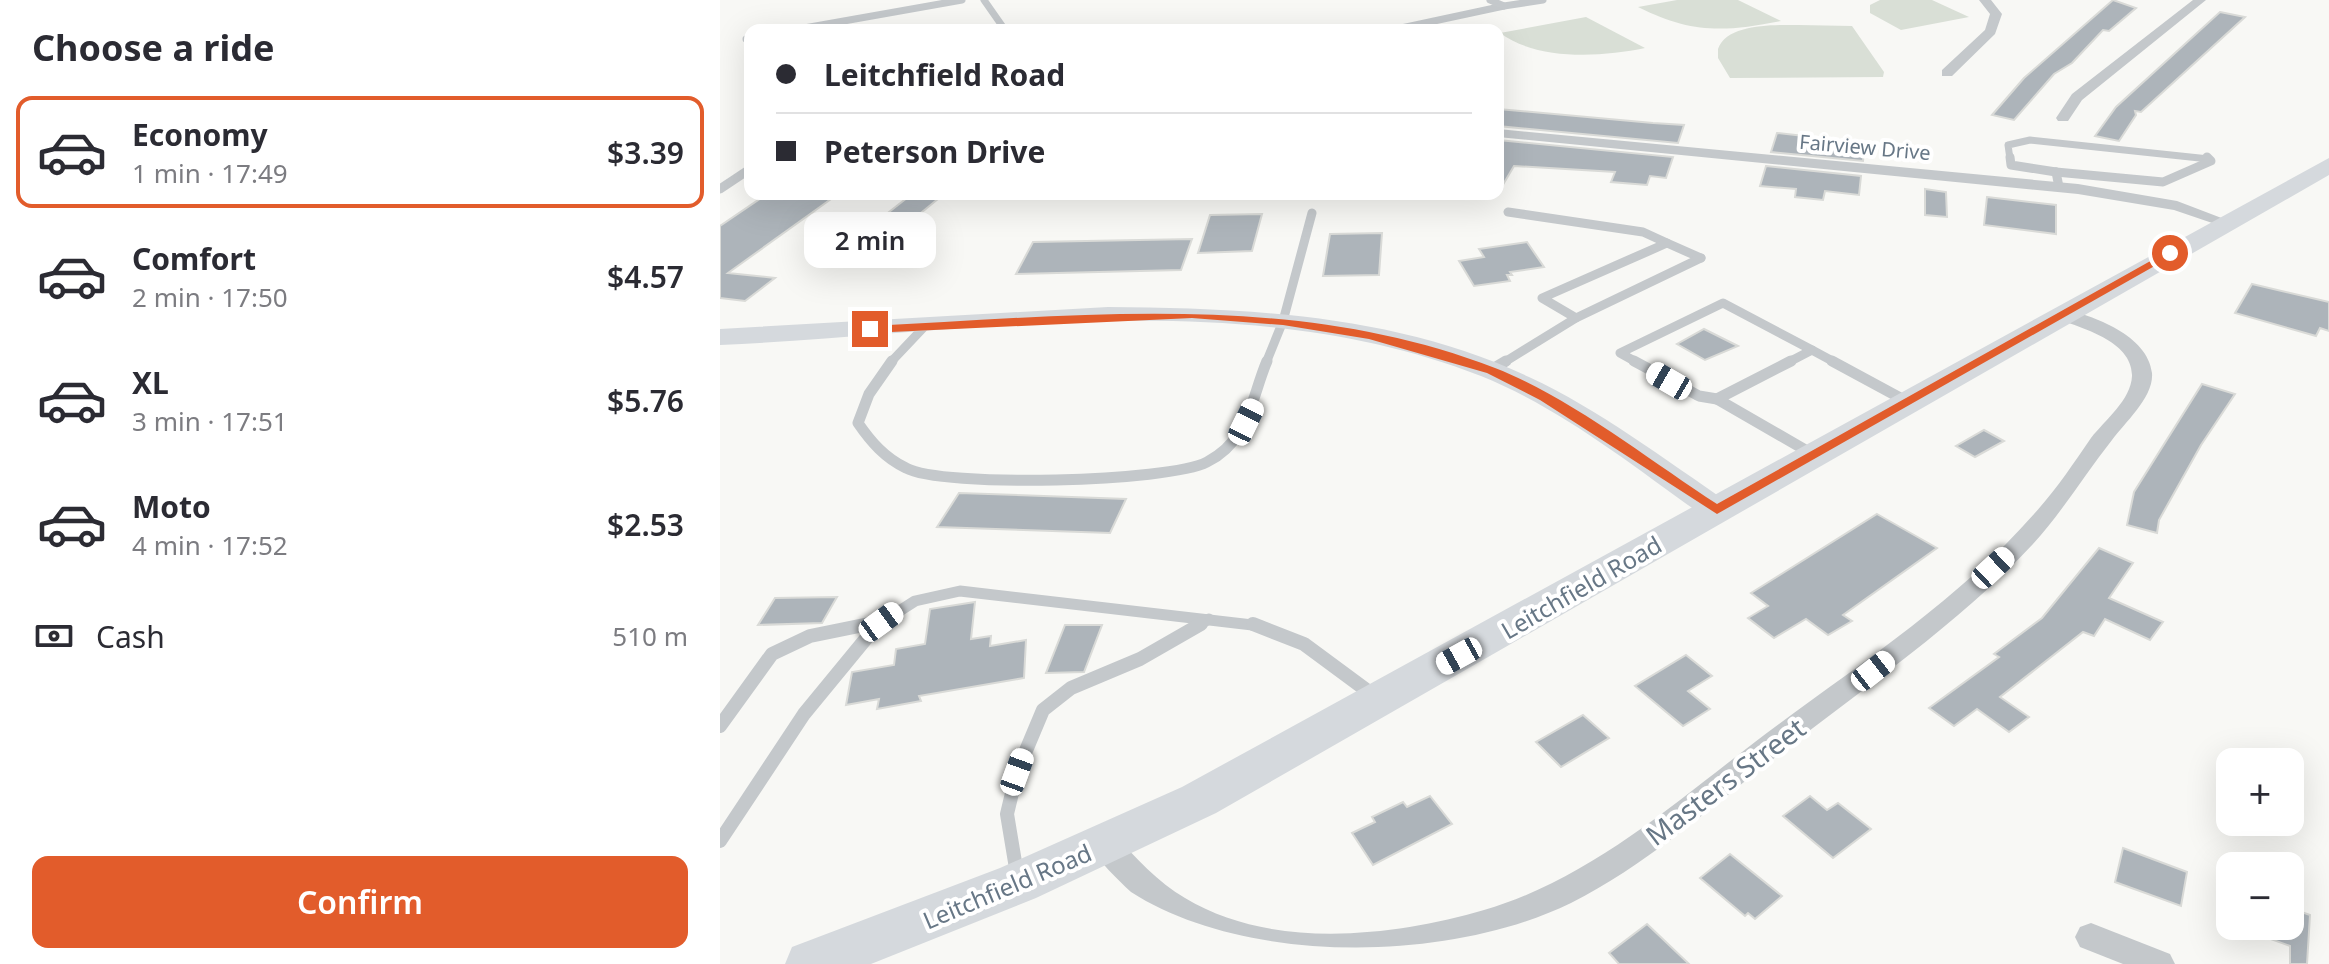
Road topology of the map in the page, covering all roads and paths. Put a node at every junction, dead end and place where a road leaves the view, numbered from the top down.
1 (962, 0) edge
2 (984, 0) edge
3 (1490, 0) edge
4 (1543, 0) edge
5 (1985, 0) edge
6 (2200, 0) edge
7 (1504, 6) junction
8 (827, 24) edge
9 (1001, 24) edge
10 (1426, 24) edge
11 (1947, 73) dead end
12 (2063, 118) dead end
13 (1504, 133) edge
14 (2329, 165) edge
15 (744, 173) edge
16 (2057, 179) junction
17 (720, 189) edge
18 (1508, 212) dead end
19 (1312, 213) dead end
20 (2224, 222) junction
21 (1667, 243) junction
22 (2062, 314) junction
23 (1576, 318) junction
24 (1283, 321) junction
25 (925, 326) junction
26 (720, 337) edge
27 (1812, 350) junction
28 (1491, 370) junction
29 (1717, 399) junction
30 (1906, 401) junction
31 (1814, 455) junction
32 (1717, 510) junction
33 (1209, 619) junction
34 (881, 622) junction
35 (1380, 701) junction
36 (720, 726) edge
37 (720, 841) edge
38 (1104, 843) junction
39 (1018, 883) junction
40 (2091, 937) dead end
41 (811, 964) edge
42 (2159, 964) edge

1 - 8 lane
2 - 9 lane
3 - 7 lane
4 - 7 lane
5 - 11 street
6 - 12 street
7 - 10 lane
13 - 16 street, Fairview Drive
14 - 20 main road, Leitchfield Road
15 - 17 lane
16 - 16 lane
16 - 20 street, Fairview Drive
18 - 21 lane
19 - 24 lane
20 - 22 main road, Leitchfield Road
21 - 23 lane
21 - 23 lane
22 - 30 main road, Leitchfield Road
22 - 38 street, Masters Street
23 - 28 lane
24 - 25 street
24 - 25 lane
24 - 28 street
25 - 26 street
27 - 29 lane
27 - 29 lane
27 - 30 lane
28 - 32 street
29 - 31 lane
30 - 31 main road, Leitchfield Road
31 - 32 main road, Leitchfield Road
32 - 35 main road, Leitchfield Road
33 - 34 lane
33 - 35 lane
33 - 39 lane
34 - 36 lane
34 - 37 lane
35 - 38 main road, Leitchfield Road
38 - 39 main road, Leitchfield Road
39 - 41 main road, Leitchfield Road
40 - 42 street

